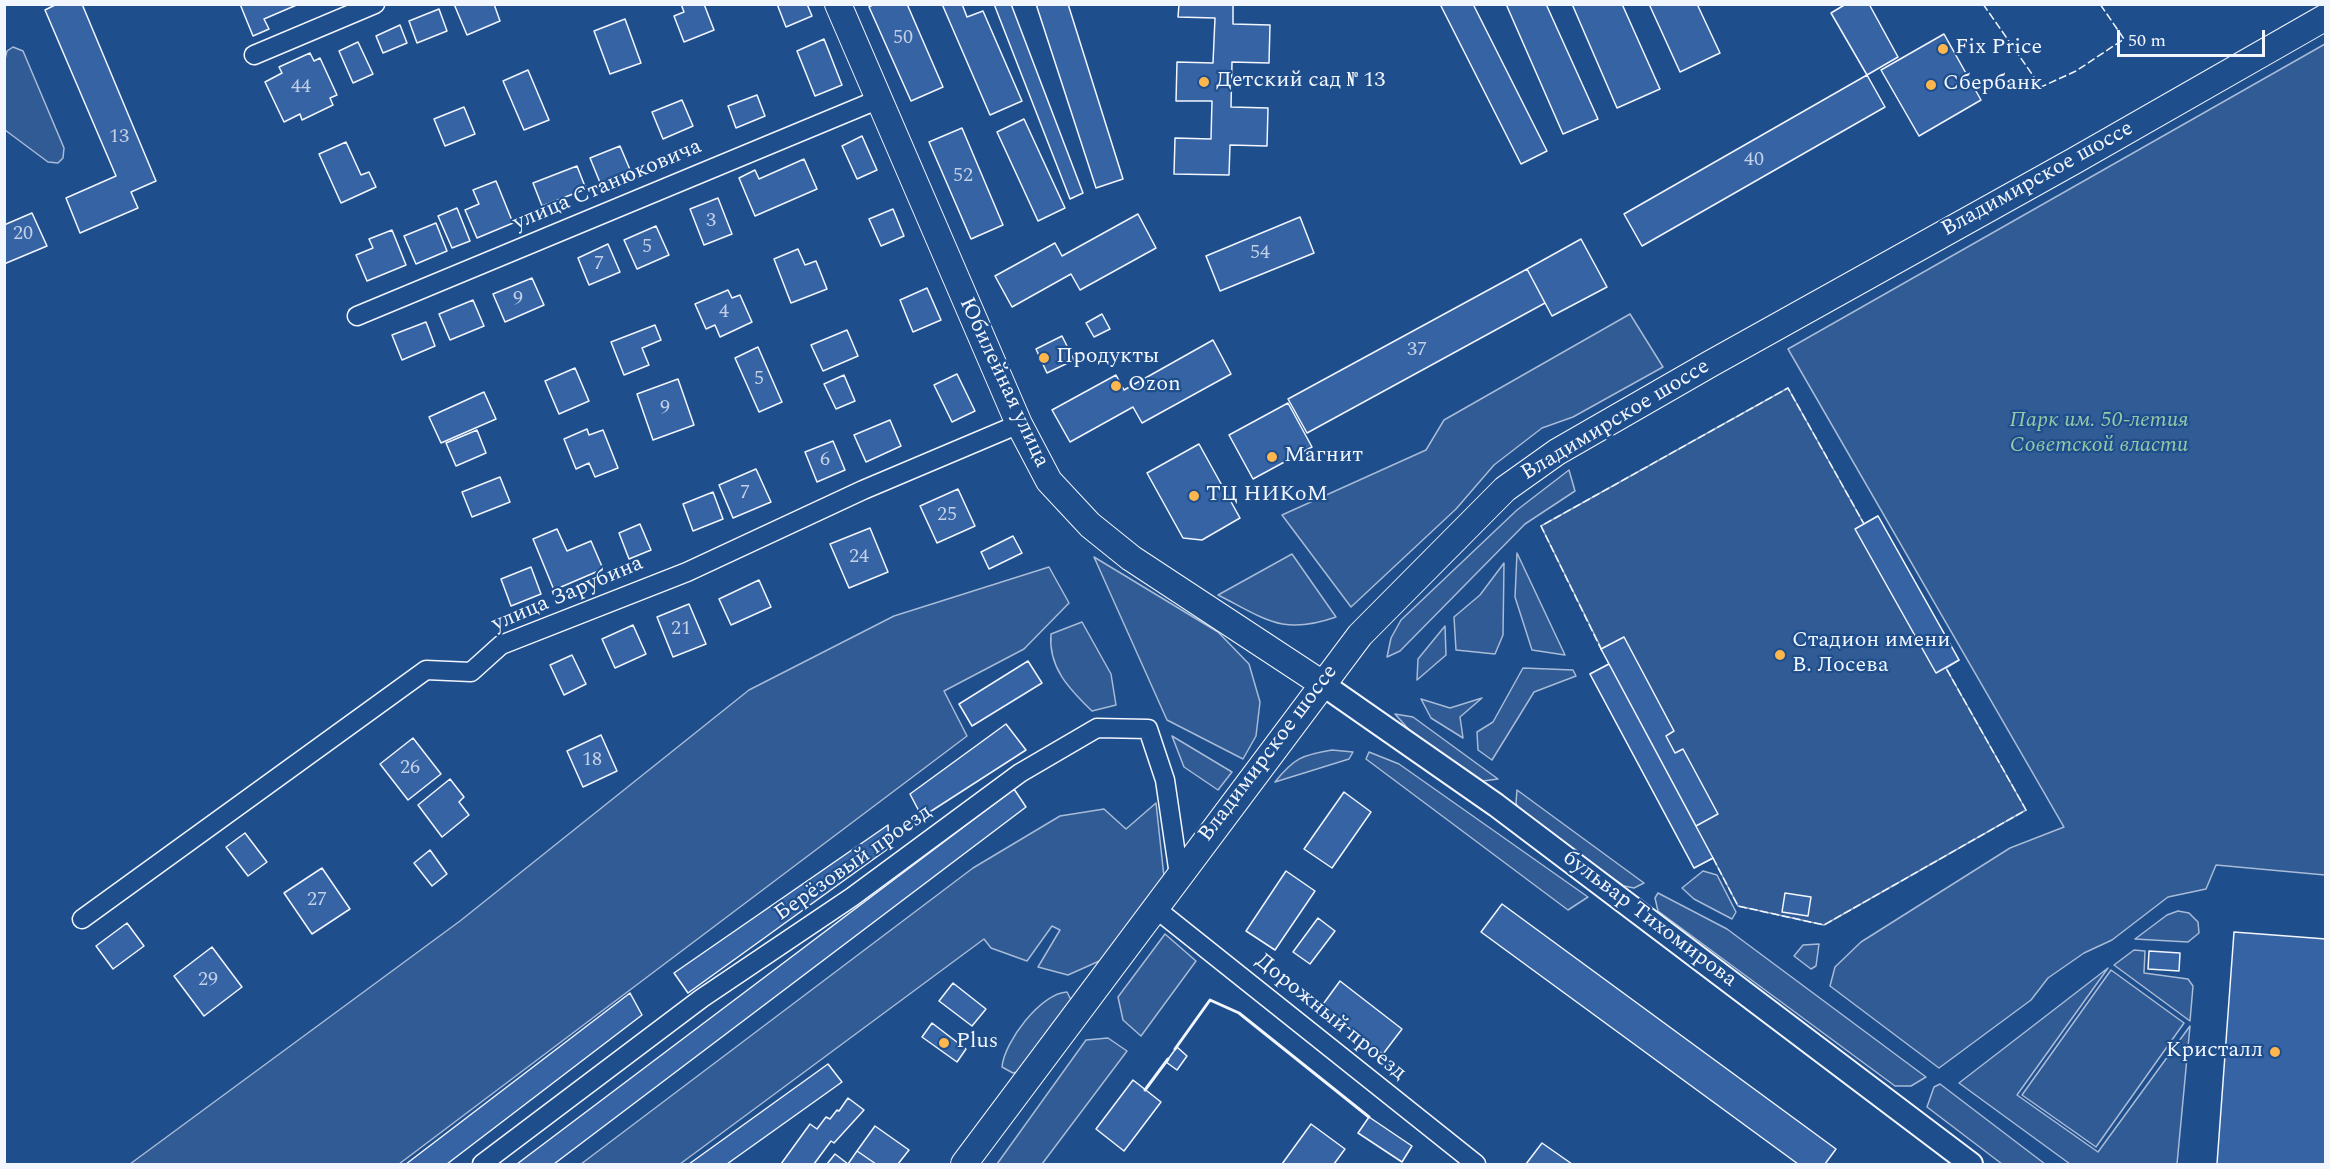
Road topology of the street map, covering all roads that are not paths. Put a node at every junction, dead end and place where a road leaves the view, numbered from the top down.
1 (375, 4) edge
2 (838, 4) edge
3 (2325, 17) edge
4 (254, 55) dead end
5 (877, 100) junction
6 (357, 316) dead end
7 (1019, 424) junction
8 (1321, 683) junction
9 (1179, 875) junction
10 (1155, 908) junction
11 (82, 919) dead end
12 (482, 1164) edge
13 (964, 1164) edge
14 (1476, 1164) edge
15 (1971, 1164) edge

1 - 4 street
2 - 5 main road, Юбилейная улица
3 - 8 main road, Владимирское шоссе
5 - 6 street, улица Станюковича
5 - 7 main road, Юбилейная улица
7 - 8 main road, Юбилейная улица
7 - 11 street, улица Зарубина
8 - 9 main road, Владимирское шоссе
8 - 15 street, бульвар Тихомирова
9 - 10 main road, Владимирское шоссе
9 - 12 street, Берёзовый проезд
10 - 13 main road, Владимирское шоссе
10 - 14 street, Дорожный проезд

